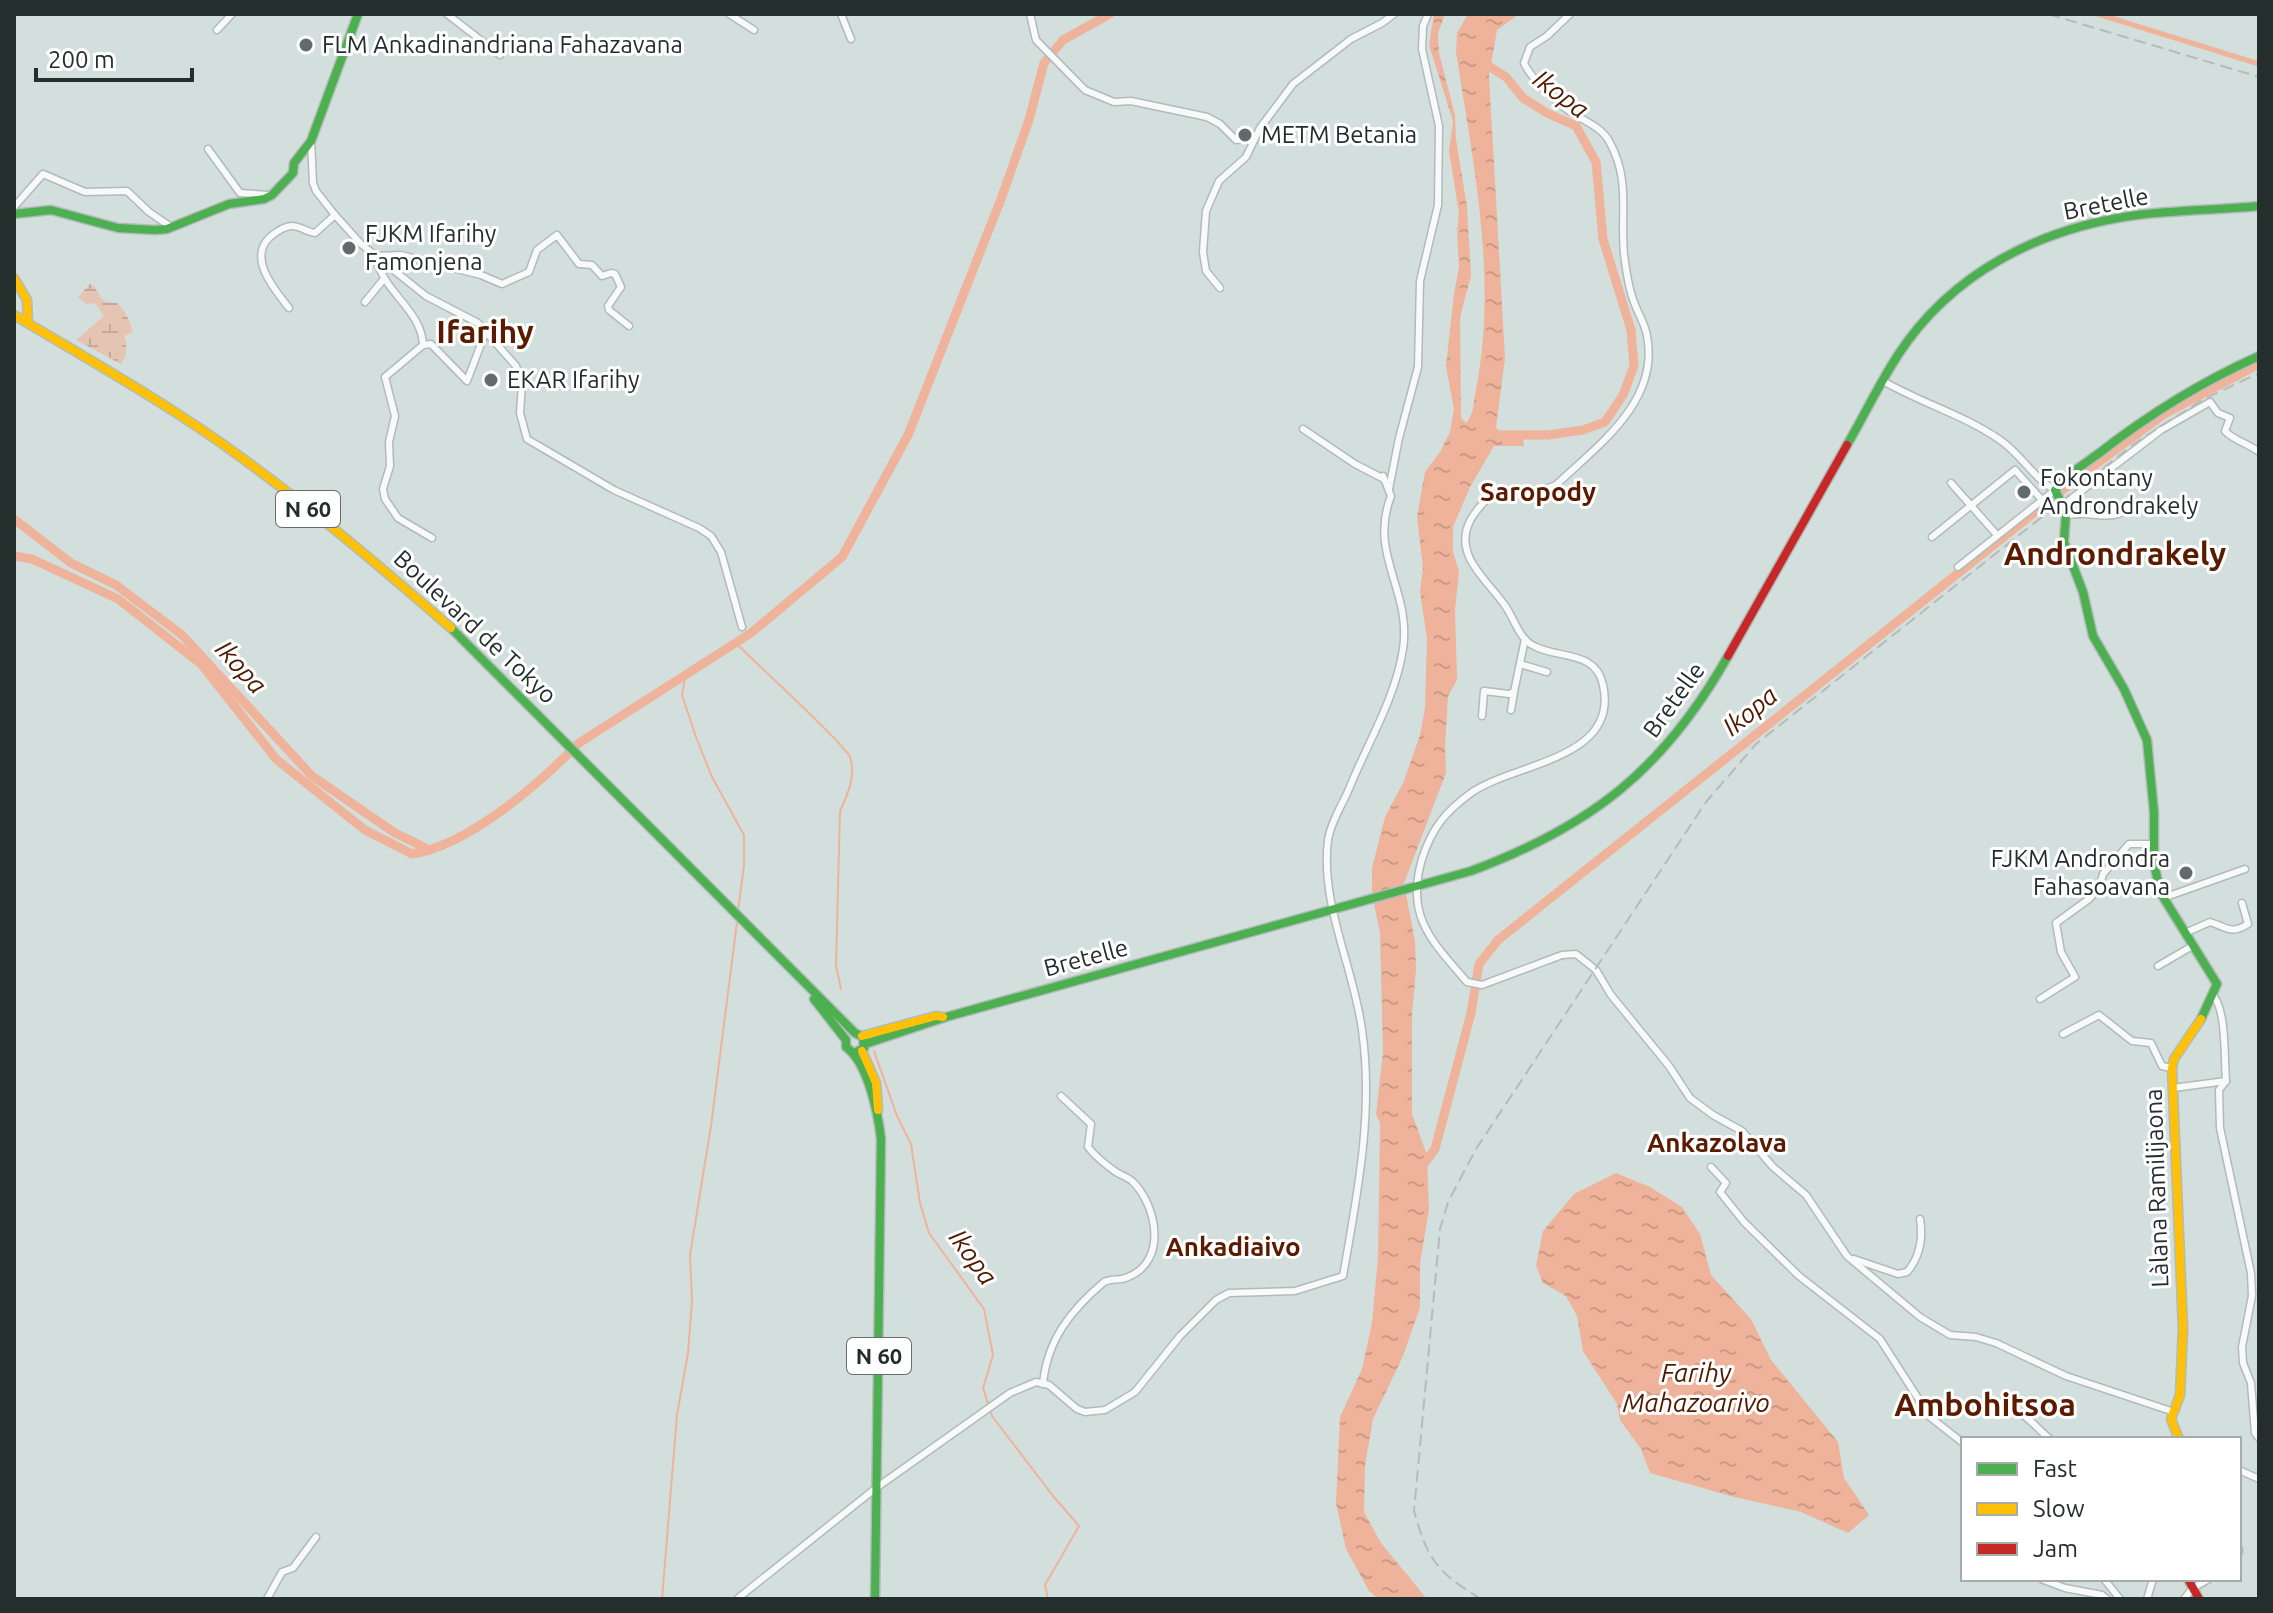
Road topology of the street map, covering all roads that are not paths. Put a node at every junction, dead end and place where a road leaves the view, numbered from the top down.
1 (232, 14) edge
2 (358, 14) edge
3 (447, 14) edge
4 (841, 14) edge
5 (1030, 14) edge
6 (1394, 14) edge
7 (1428, 14) edge
8 (1570, 14) edge
9 (730, 15) edge
10 (217, 30) dead end
11 (754, 30) dead end
12 (851, 39) dead end
13 (500, 55) dead end
14 (311, 141) junction
15 (1252, 143) junction
16 (208, 149) dead end
17 (272, 195) junction
18 (2259, 206) edge
19 (14, 207) edge
20 (14, 214) edge
21 (335, 215) junction
22 (171, 227) junction
23 (376, 256) junction
24 (14, 278) edge
25 (383, 280) junction
26 (1220, 288) dead end
27 (365, 302) dead end
28 (289, 308) dead end
29 (14, 315) edge
30 (28, 323) junction
31 (629, 326) dead end
32 (486, 331) junction
33 (423, 345) junction
34 (2259, 356) edge
35 (1883, 381) junction
36 (1303, 429) dead end
37 (2259, 452) edge
38 (1383, 476) junction
39 (1951, 483) dead end
40 (2058, 497) junction
41 (2042, 500) junction
42 (1971, 505) junction
43 (2132, 505) dead end
44 (2066, 516) junction
45 (1997, 535) junction
46 (1932, 537) dead end
47 (432, 538) dead end
48 (1958, 567) dead end
49 (742, 627) dead end
50 (1525, 639) junction
51 (1520, 664) junction
52 (1547, 672) dead end
53 (1514, 692) junction
54 (1511, 710) dead end
55 (1482, 716) dead end
56 (2152, 844) junction
57 (2245, 869) dead end
58 (1415, 887) junction
59 (2163, 898) junction
60 (2242, 903) dead end
61 (1338, 909) junction
62 (2185, 933) junction
63 (2194, 945) junction
64 (2158, 966) dead end
65 (801, 981) junction
66 (2212, 994) junction
67 (2040, 999) dead end
68 (2063, 1034) dead end
69 (846, 1040) junction
70 (860, 1043) junction
71 (2172, 1068) junction
72 (2226, 1081) junction
73 (2173, 1088) junction
74 (1061, 1096) dead end
75 (1711, 1167) dead end
76 (1920, 1219) dead end
77 (1847, 1256) junction
78 (1043, 1384) junction
79 (2174, 1412) junction
80 (2022, 1414) dead end
81 (2048, 1437) edge
82 (2178, 1437) edge
83 (2259, 1438) edge
84 (1961, 1441) edge
85 (876, 1488) junction
86 (316, 1537) dead end
87 (2046, 1581) edge
88 (2106, 1581) edge
89 (2189, 1581) edge
90 (2205, 1581) edge
91 (2193, 1588) junction
92 (267, 1599) edge
93 (737, 1599) edge
94 (875, 1599) edge
95 (2107, 1599) edge
96 (2120, 1599) edge
97 (2184, 1599) edge
98 (2199, 1599) edge

1 - 10 street
2 - 14 main road
3 - 13 street
4 - 12 street
5 - 15 street
6 - 15 street
7 - 38 street
8 - 50 street
9 - 11 street
14 - 17 main road
14 - 21 street
15 - 26 street
16 - 17 street
17 - 22 main road
18 - 35 main road, Bretelle
19 - 22 street
20 - 22 main road
21 - 23 street
21 - 28 street
23 - 25 street
23 - 31 street
23 - 32 street
24 - 30 main road
25 - 27 street
25 - 33 street
29 - 30 main road, Boulevard de Tokyo / N 60
30 - 65 main road, Boulevard de Tokyo / N 60
32 - 33 street
32 - 49 street
33 - 47 street
34 - 40 main road
35 - 40 street
35 - 58 main road, Bretelle
36 - 38 street
37 - 40 street
38 - 61 street
39 - 42 street
40 - 41 street
40 - 44 main road
41 - 42 street
41 - 45 street
42 - 45 street
42 - 46 street
43 - 44 street
44 - 56 main road
45 - 48 street
50 - 51 street
50 - 58 street
51 - 52 street
51 - 53 street
53 - 54 street
53 - 55 street
56 - 59 main road
56 - 67 street
57 - 59 street
58 - 61 main road, Bretelle
58 - 77 street
59 - 62 main road
60 - 62 street
61 - 70 main road, Bretelle
61 - 78 street
62 - 63 main road
63 - 64 street
63 - 66 main road
65 - 69 main road
65 - 70 main road, Boulevard de Tokyo
66 - 71 main road, Làlana Ramilijaona
66 - 72 street
68 - 71 street
69 - 70 main road
69 - 70 main road
70 - 85 main road, Boulevard de Tokyo / N 60
71 - 73 main road, Làlana Ramilijaona
72 - 73 street
72 - 83 street
73 - 79 main road, Làlana Ramilijaona
74 - 78 street
75 - 84 street
76 - 77 street
77 - 79 street
78 - 85 street
79 - 82 main road
80 - 81 street
85 - 93 street
85 - 94 main road, Boulevard de Tokyo / N 60
86 - 92 street
87 - 95 street
88 - 96 street
89 - 91 main road
90 - 91 street
91 - 97 street
91 - 98 main road

